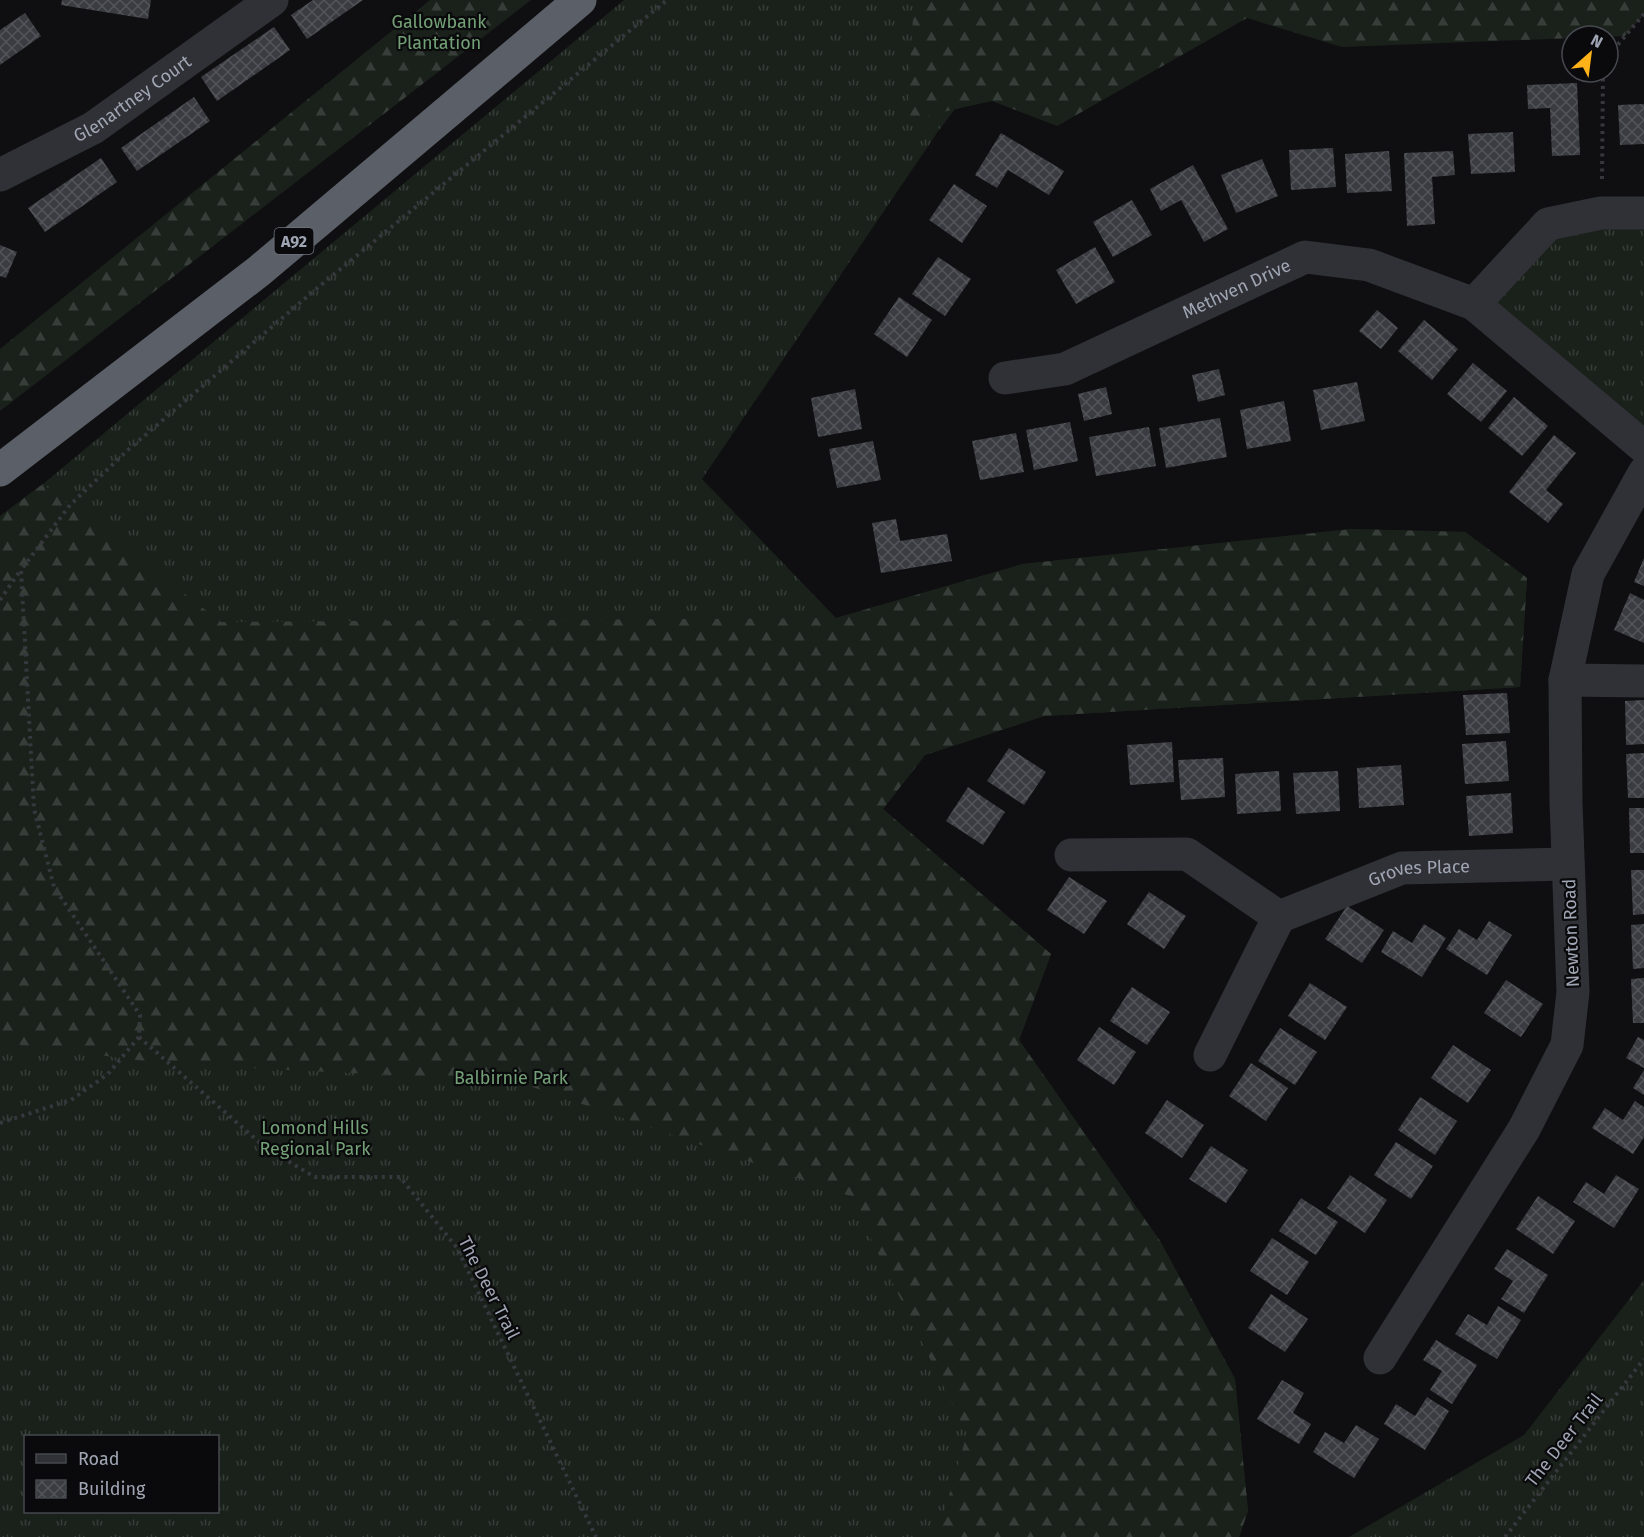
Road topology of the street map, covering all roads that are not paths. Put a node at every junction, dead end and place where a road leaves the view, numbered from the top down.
1 (580, 0) edge
2 (259, 3) edge
3 (0, 175) edge
4 (1644, 213) edge
5 (1474, 304) junction
6 (1005, 378) dead end
7 (1644, 447) edge
8 (0, 471) edge
9 (1644, 473) edge
10 (1564, 680) junction
11 (1644, 681) edge
12 (1071, 855) dead end
13 (1568, 864) junction
14 (1279, 916) junction
15 (1210, 1055) dead end
16 (1380, 1358) dead end

1 - 8 highway, A92
2 - 3 street, Glenartney Court
4 - 5 street
5 - 6 street, Methven Drive
5 - 7 street, Methven Drive
9 - 10 street, Newton Road
10 - 11 street
10 - 13 street, Newton Road
12 - 14 street
13 - 14 street, Groves Place
13 - 16 street, Newton Road
14 - 15 street

